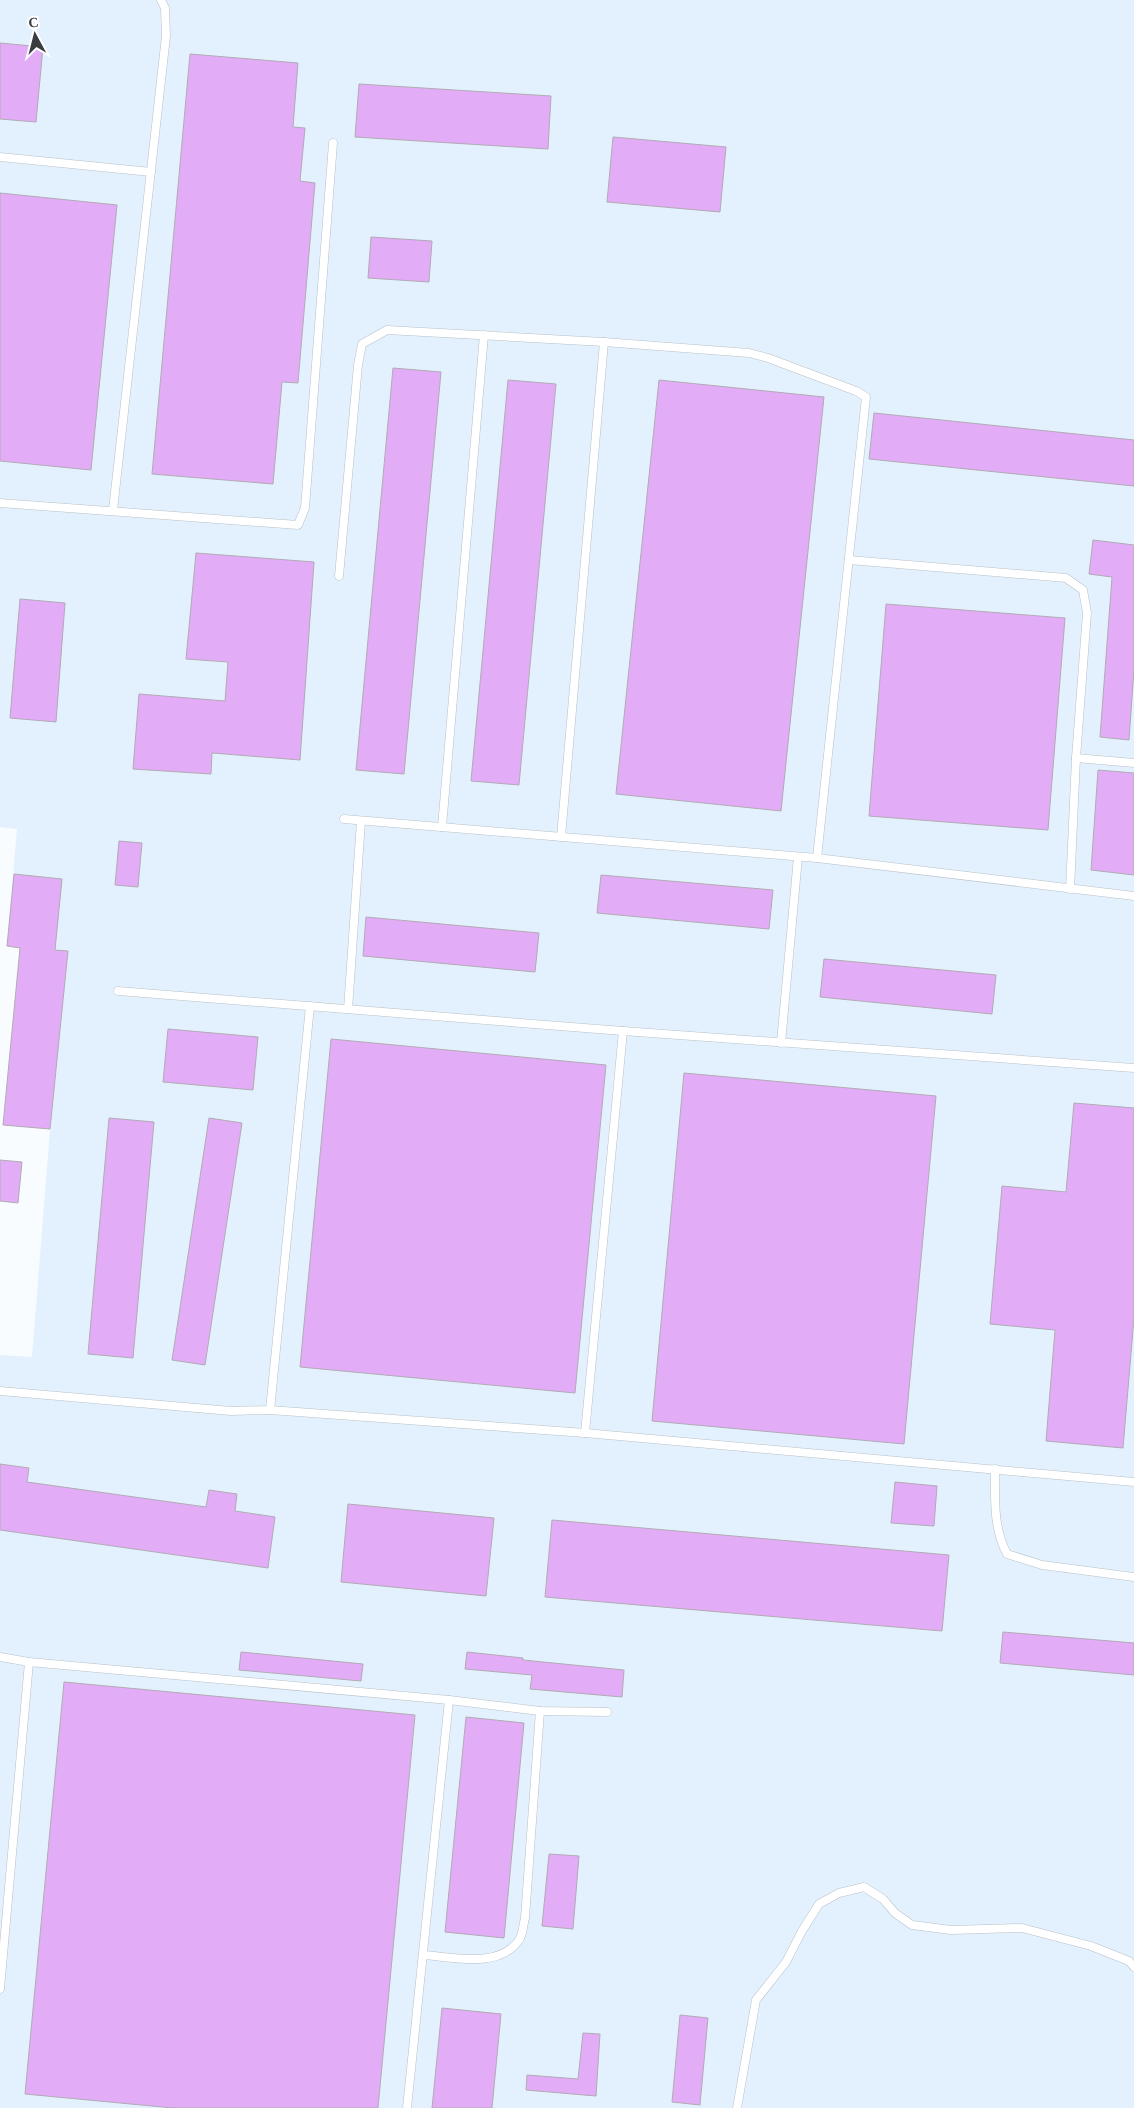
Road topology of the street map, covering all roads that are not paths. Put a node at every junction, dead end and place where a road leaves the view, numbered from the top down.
1 (161, 0) edge
2 (333, 143) dead end
3 (0, 158) edge
4 (151, 172) junction
5 (484, 335) junction
6 (604, 342) junction
7 (0, 503) edge
8 (113, 510) junction
9 (849, 560) junction
10 (338, 576) dead end
11 (1076, 758) junction
12 (1134, 763) edge
13 (344, 820) dead end
14 (361, 821) junction
15 (442, 828) junction
16 (561, 837) junction
17 (798, 857) junction
18 (817, 858) junction
19 (1070, 889) junction
20 (1134, 896) edge
21 (118, 990) dead end
22 (310, 1006) junction
23 (348, 1009) junction
24 (623, 1031) junction
25 (781, 1042) junction
26 (1134, 1068) edge
27 (0, 1391) edge
28 (270, 1410) junction
29 (585, 1433) junction
30 (995, 1469) junction
31 (1134, 1482) edge
32 (1134, 1577) edge
33 (0, 1657) edge
34 (29, 1662) junction
35 (449, 1700) junction
36 (540, 1711) junction
37 (607, 1712) dead end
38 (423, 1955) junction
39 (1134, 1967) edge
40 (0, 1989) edge
41 (408, 2108) edge
42 (737, 2108) edge

1 - 4 lane
2 - 8 lane
3 - 4 lane
4 - 8 lane
5 - 6 lane
5 - 10 lane
5 - 15 lane
6 - 9 lane
6 - 16 lane
7 - 8 lane
9 - 11 lane
9 - 18 lane
11 - 12 lane
11 - 19 lane
13 - 14 lane
14 - 15 lane
14 - 23 lane
15 - 16 lane
16 - 17 lane
17 - 18 lane
17 - 25 lane
18 - 19 lane
19 - 20 lane
21 - 22 lane
22 - 23 lane
22 - 28 lane
23 - 24 lane
24 - 25 lane
24 - 29 lane
25 - 26 lane
27 - 28 lane
28 - 29 lane
29 - 30 lane
30 - 31 lane
30 - 32 lane
33 - 34 lane
34 - 35 lane
34 - 40 lane
35 - 36 lane
35 - 38 lane
36 - 37 lane
36 - 38 lane
38 - 41 lane
39 - 42 lane

